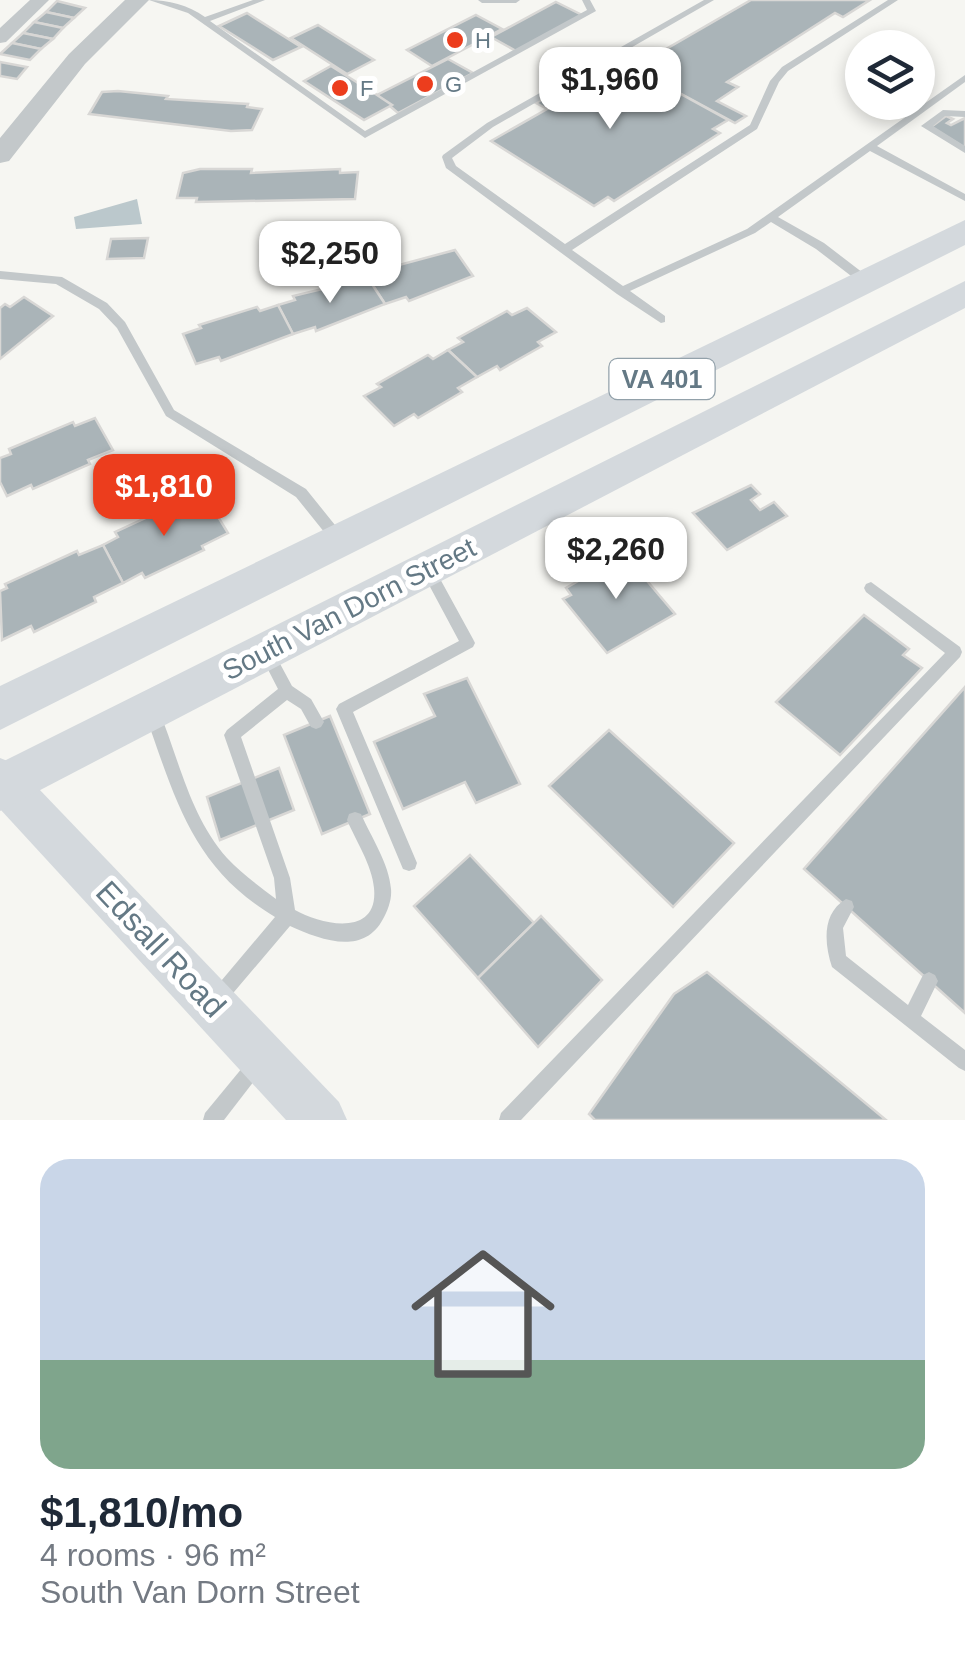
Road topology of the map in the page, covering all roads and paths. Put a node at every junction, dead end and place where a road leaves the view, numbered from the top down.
1 (40, 0) edge
2 (138, 0) edge
3 (153, 0) edge
4 (262, 0) edge
5 (482, 0) edge
6 (516, 0) edge
7 (586, 0) edge
8 (710, 0) edge
9 (894, 0) edge
10 (203, 20) junction
11 (0, 38) edge
12 (965, 78) edge
13 (965, 114) edge
14 (869, 146) junction
15 (965, 150) edge
16 (1, 153) edge
17 (965, 198) edge
18 (771, 217) junction
19 (965, 231) edge
20 (564, 250) junction
21 (0, 275) edge
22 (863, 280) junction
23 (622, 291) junction
24 (965, 293) edge
25 (661, 319) dead end
26 (338, 539) junction
27 (427, 569) junction
28 (871, 588) dead end
29 (276, 671) junction
30 (0, 709) edge
31 (152, 710) junction
32 (316, 722) dead end
33 (2, 784) edge
34 (355, 820) dead end
35 (409, 862) dead end
36 (846, 907) dead end
37 (287, 916) junction
38 (930, 981) dead end
39 (213, 1004) junction
40 (911, 1018) junction
41 (262, 1057) junction
42 (965, 1062) edge
43 (212, 1120) edge
44 (321, 1120) edge
45 (508, 1120) edge

1 - 11 street
2 - 16 street
3 - 10 lane
4 - 10 lane
5 - 6 lane
7 - 10 lane
8 - 20 lane
9 - 20 lane
12 - 14 lane
13 - 15 lane
14 - 17 lane
14 - 18 lane
18 - 22 lane
18 - 23 lane
19 - 22 main road, VA 401
20 - 23 lane
21 - 26 lane
22 - 26 main road, VA 401
23 - 25 lane
24 - 27 main road, South Van Dorn Street / VA 401
26 - 30 main road, VA 401
27 - 29 main road, South Van Dorn Street / VA 401
27 - 35 lane
28 - 45 lane
29 - 31 main road, South Van Dorn Street / VA 401
29 - 32 lane
29 - 37 lane
31 - 33 main road, South Van Dorn Street / VA 401
31 - 37 lane
33 - 39 main road, Edsall Road
34 - 37 lane
36 - 40 lane
37 - 39 lane
38 - 40 lane
39 - 41 main road, Edsall Road
40 - 42 lane
41 - 43 lane
41 - 44 main road, Edsall Road

